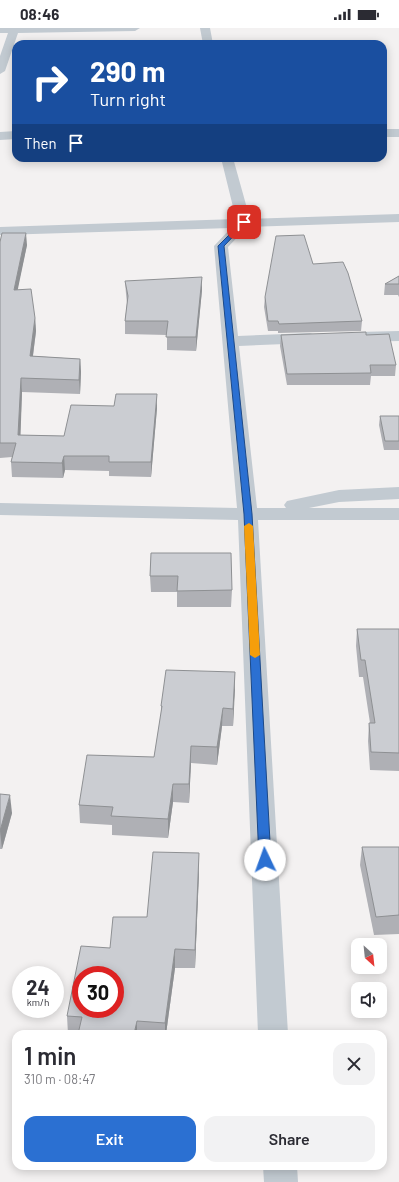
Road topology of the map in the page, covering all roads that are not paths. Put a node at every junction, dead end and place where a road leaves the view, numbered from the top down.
1 (135, 28) edge
2 (205, 28) edge
3 (15, 29) edge
4 (0, 30) edge
5 (207, 40) edge
6 (0, 71) edge
7 (387, 133) edge
8 (399, 133) edge
9 (0, 136) edge
10 (12, 136) edge
11 (228, 162) edge
12 (399, 218) edge
13 (244, 222) junction
14 (0, 231) edge
15 (399, 336) edge
16 (231, 341) junction
17 (399, 493) edge
18 (0, 509) edge
19 (248, 514) junction
20 (399, 514) edge
21 (273, 1030) edge
22 (280, 1170) edge
23 (281, 1182) edge

1 - 3 street
2 - 5 street
3 - 4 street
3 - 6 street
7 - 8 street
9 - 10 street
11 - 13 street
12 - 13 street
13 - 14 street
13 - 16 street
15 - 16 street
16 - 19 street
17 - 19 street
18 - 19 street
19 - 20 street
19 - 21 street
22 - 23 street

